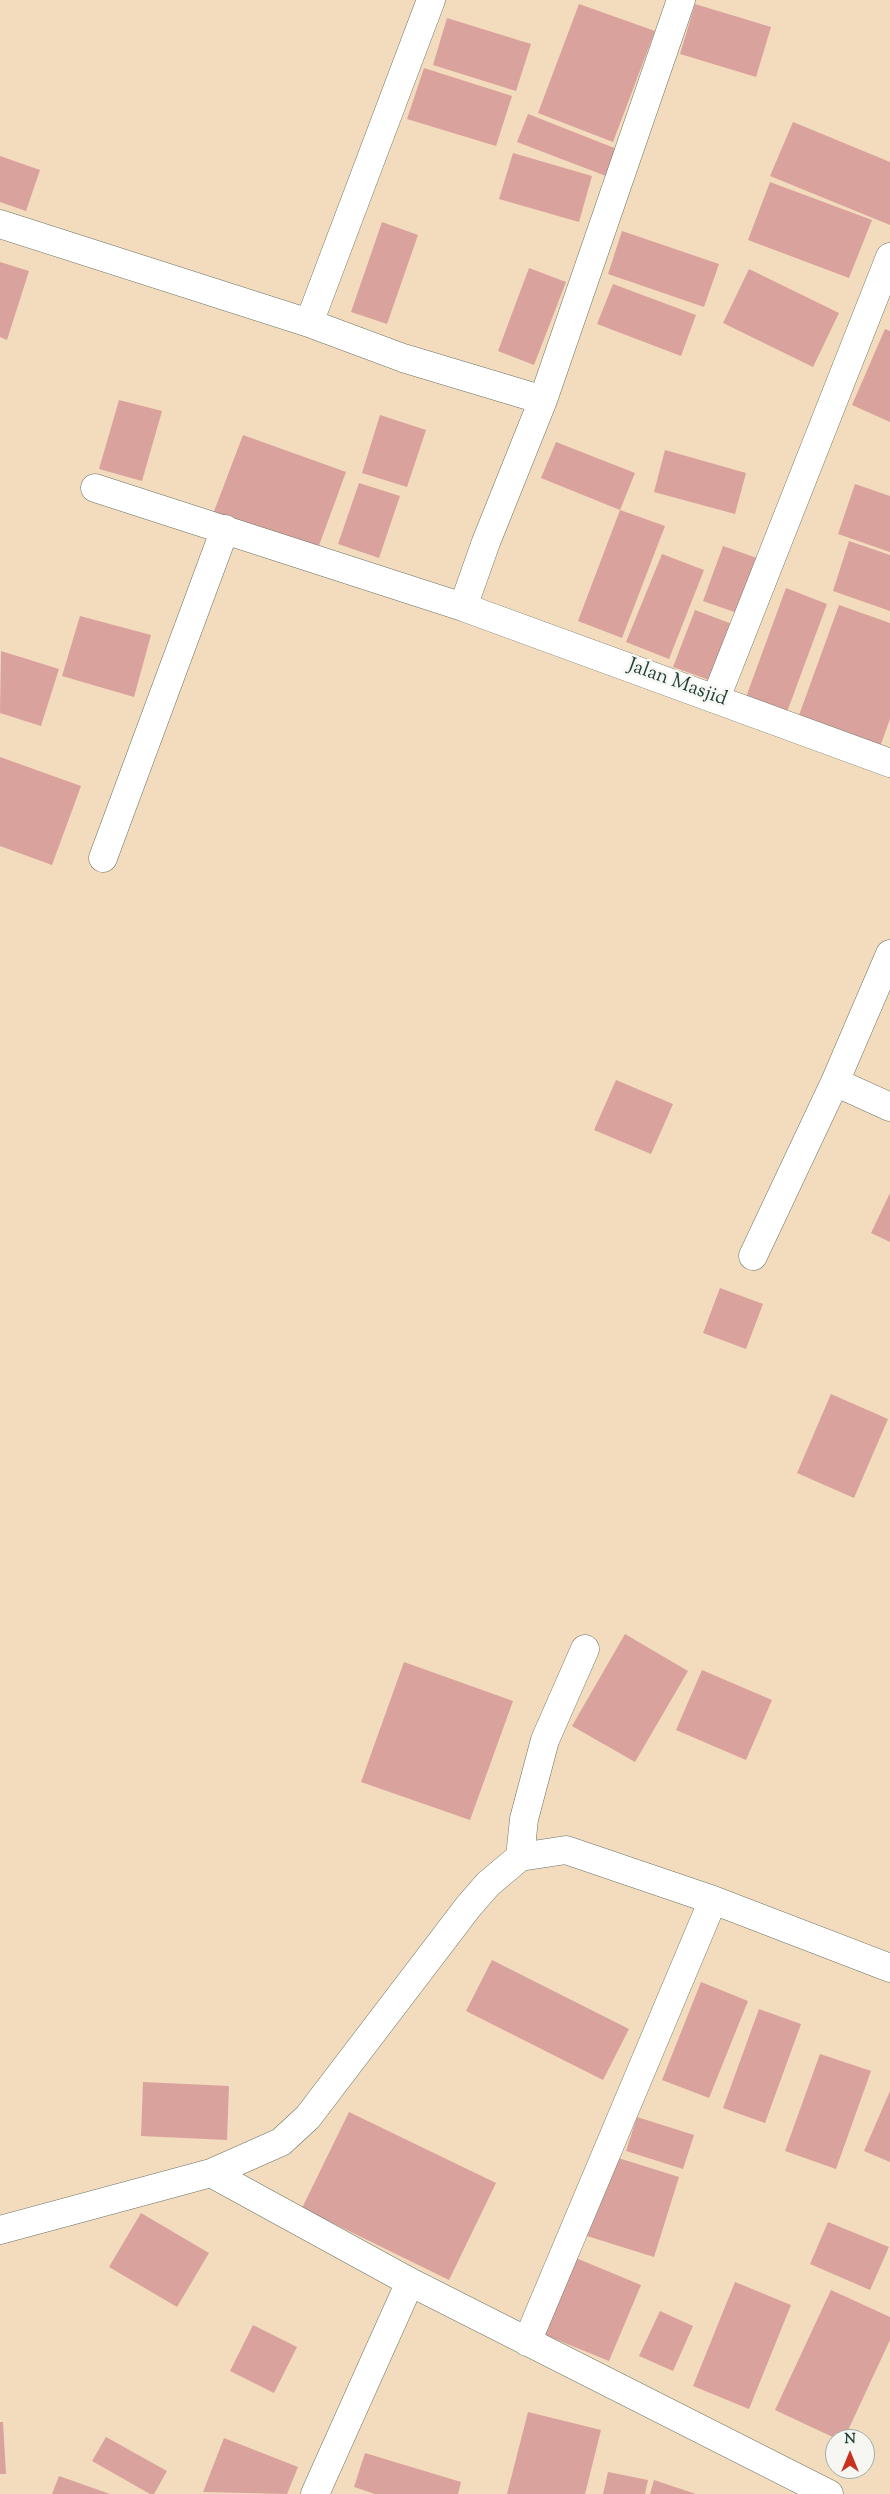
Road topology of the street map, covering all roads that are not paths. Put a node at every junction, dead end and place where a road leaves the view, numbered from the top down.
1 (431, 0) edge
2 (681, 0) edge
3 (0, 224) edge
4 (890, 257) edge
5 (309, 323) junction
6 (543, 400) junction
7 (95, 488) dead end
8 (225, 529) junction
9 (463, 607) junction
10 (716, 698) junction
11 (890, 763) edge
12 (104, 858) dead end
13 (890, 954) edge
14 (835, 1082) junction
15 (890, 1107) edge
16 (753, 1256) dead end
17 (585, 1649) dead end
18 (520, 1857) junction
19 (713, 1900) junction
20 (890, 1968) edge
21 (211, 2173) junction
22 (0, 2230) edge
23 (410, 2282) junction
24 (527, 2342) junction
25 (315, 2494) edge
26 (829, 2494) edge

1 - 5 street
2 - 6 street
3 - 5 street
4 - 10 street
5 - 6 street
6 - 9 street
7 - 8 street, Jalan Masjid
8 - 9 street, Jalan Masjid
8 - 12 street
9 - 10 street, Jalan Masjid
10 - 11 street, Jalan Masjid
13 - 14 street
14 - 15 street
14 - 16 street
17 - 18 street
18 - 19 street
18 - 21 street
19 - 20 street
19 - 24 street
21 - 22 street
21 - 23 street
23 - 24 street
23 - 25 street
24 - 26 street

